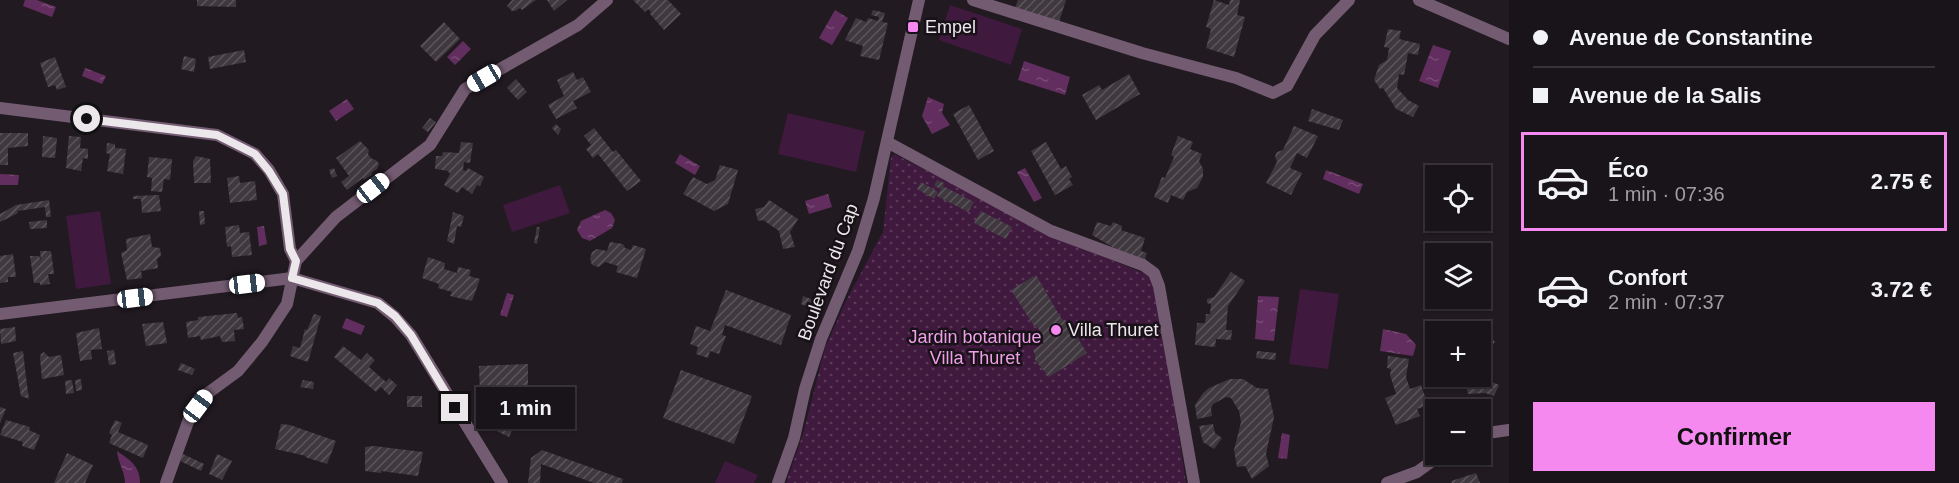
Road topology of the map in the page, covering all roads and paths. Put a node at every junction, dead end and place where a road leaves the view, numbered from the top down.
1 (607, 0) edge
2 (919, 0) edge
3 (973, 0) edge
4 (1350, 0) edge
5 (1419, 0) edge
6 (1509, 39) edge
7 (0, 108) edge
8 (887, 142) junction
9 (296, 261) junction
10 (292, 278) junction
11 (0, 314) edge
12 (1509, 430) edge
13 (1491, 432) edge
14 (1427, 465) edge
15 (166, 483) edge
16 (502, 483) edge
17 (778, 483) edge
18 (1194, 483) edge
19 (1387, 483) edge

1 - 9 street
2 - 8 street, Boulevard du Cap
3 - 4 street
5 - 6 street
7 - 9 street
8 - 17 street, Boulevard du Cap
8 - 18 street
9 - 10 street
10 - 11 street
10 - 15 street
10 - 16 street
12 - 13 street
14 - 19 street

